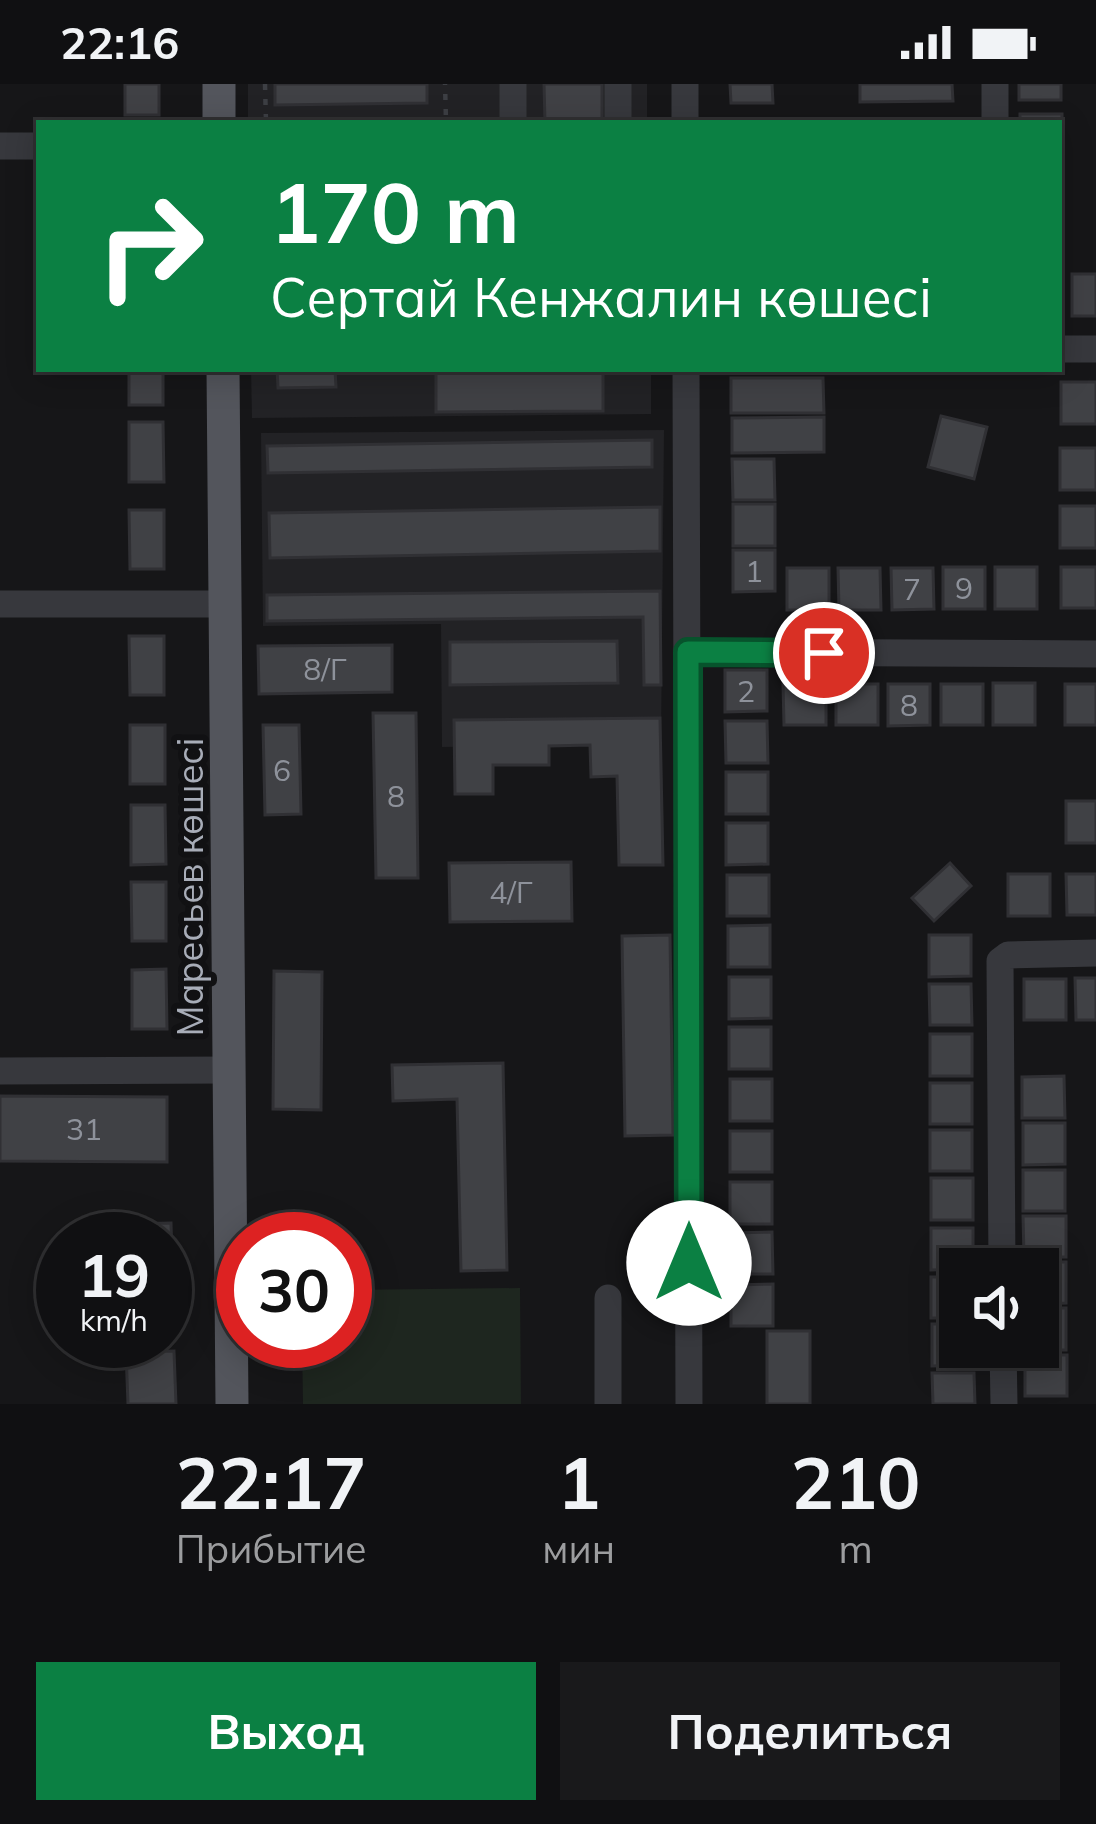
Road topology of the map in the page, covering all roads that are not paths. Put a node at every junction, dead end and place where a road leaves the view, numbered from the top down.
1 (219, 84) edge
2 (513, 84) edge
3 (618, 84) edge
4 (685, 84) edge
5 (995, 84) edge
6 (219, 120) edge
7 (513, 120) edge
8 (618, 120) edge
9 (685, 120) edge
10 (995, 120) edge
11 (0, 146) edge
12 (36, 146) edge
13 (1096, 349) edge
14 (1062, 350) edge
15 (223, 372) edge
16 (686, 372) edge
17 (0, 604) edge
18 (227, 604) junction
19 (688, 652) junction
20 (1096, 654) edge
21 (1096, 953) edge
22 (229, 1070) junction
23 (0, 1071) edge
24 (1002, 1248) edge
25 (608, 1298) dead end
26 (1004, 1368) edge
27 (232, 1404) edge
28 (608, 1404) edge
29 (689, 1404) edge
30 (1004, 1404) edge

1 - 6 main road
2 - 7 street
3 - 8 street
4 - 9 street
5 - 10 street
11 - 12 street
13 - 14 street
15 - 18 main road, Маресьев көшесі
16 - 19 street
17 - 18 street
18 - 22 main road, Маресьев көшесі
19 - 20 street
19 - 29 street
21 - 24 street
22 - 23 street
22 - 27 main road, Маресьев көшесі
25 - 28 street
26 - 30 street

